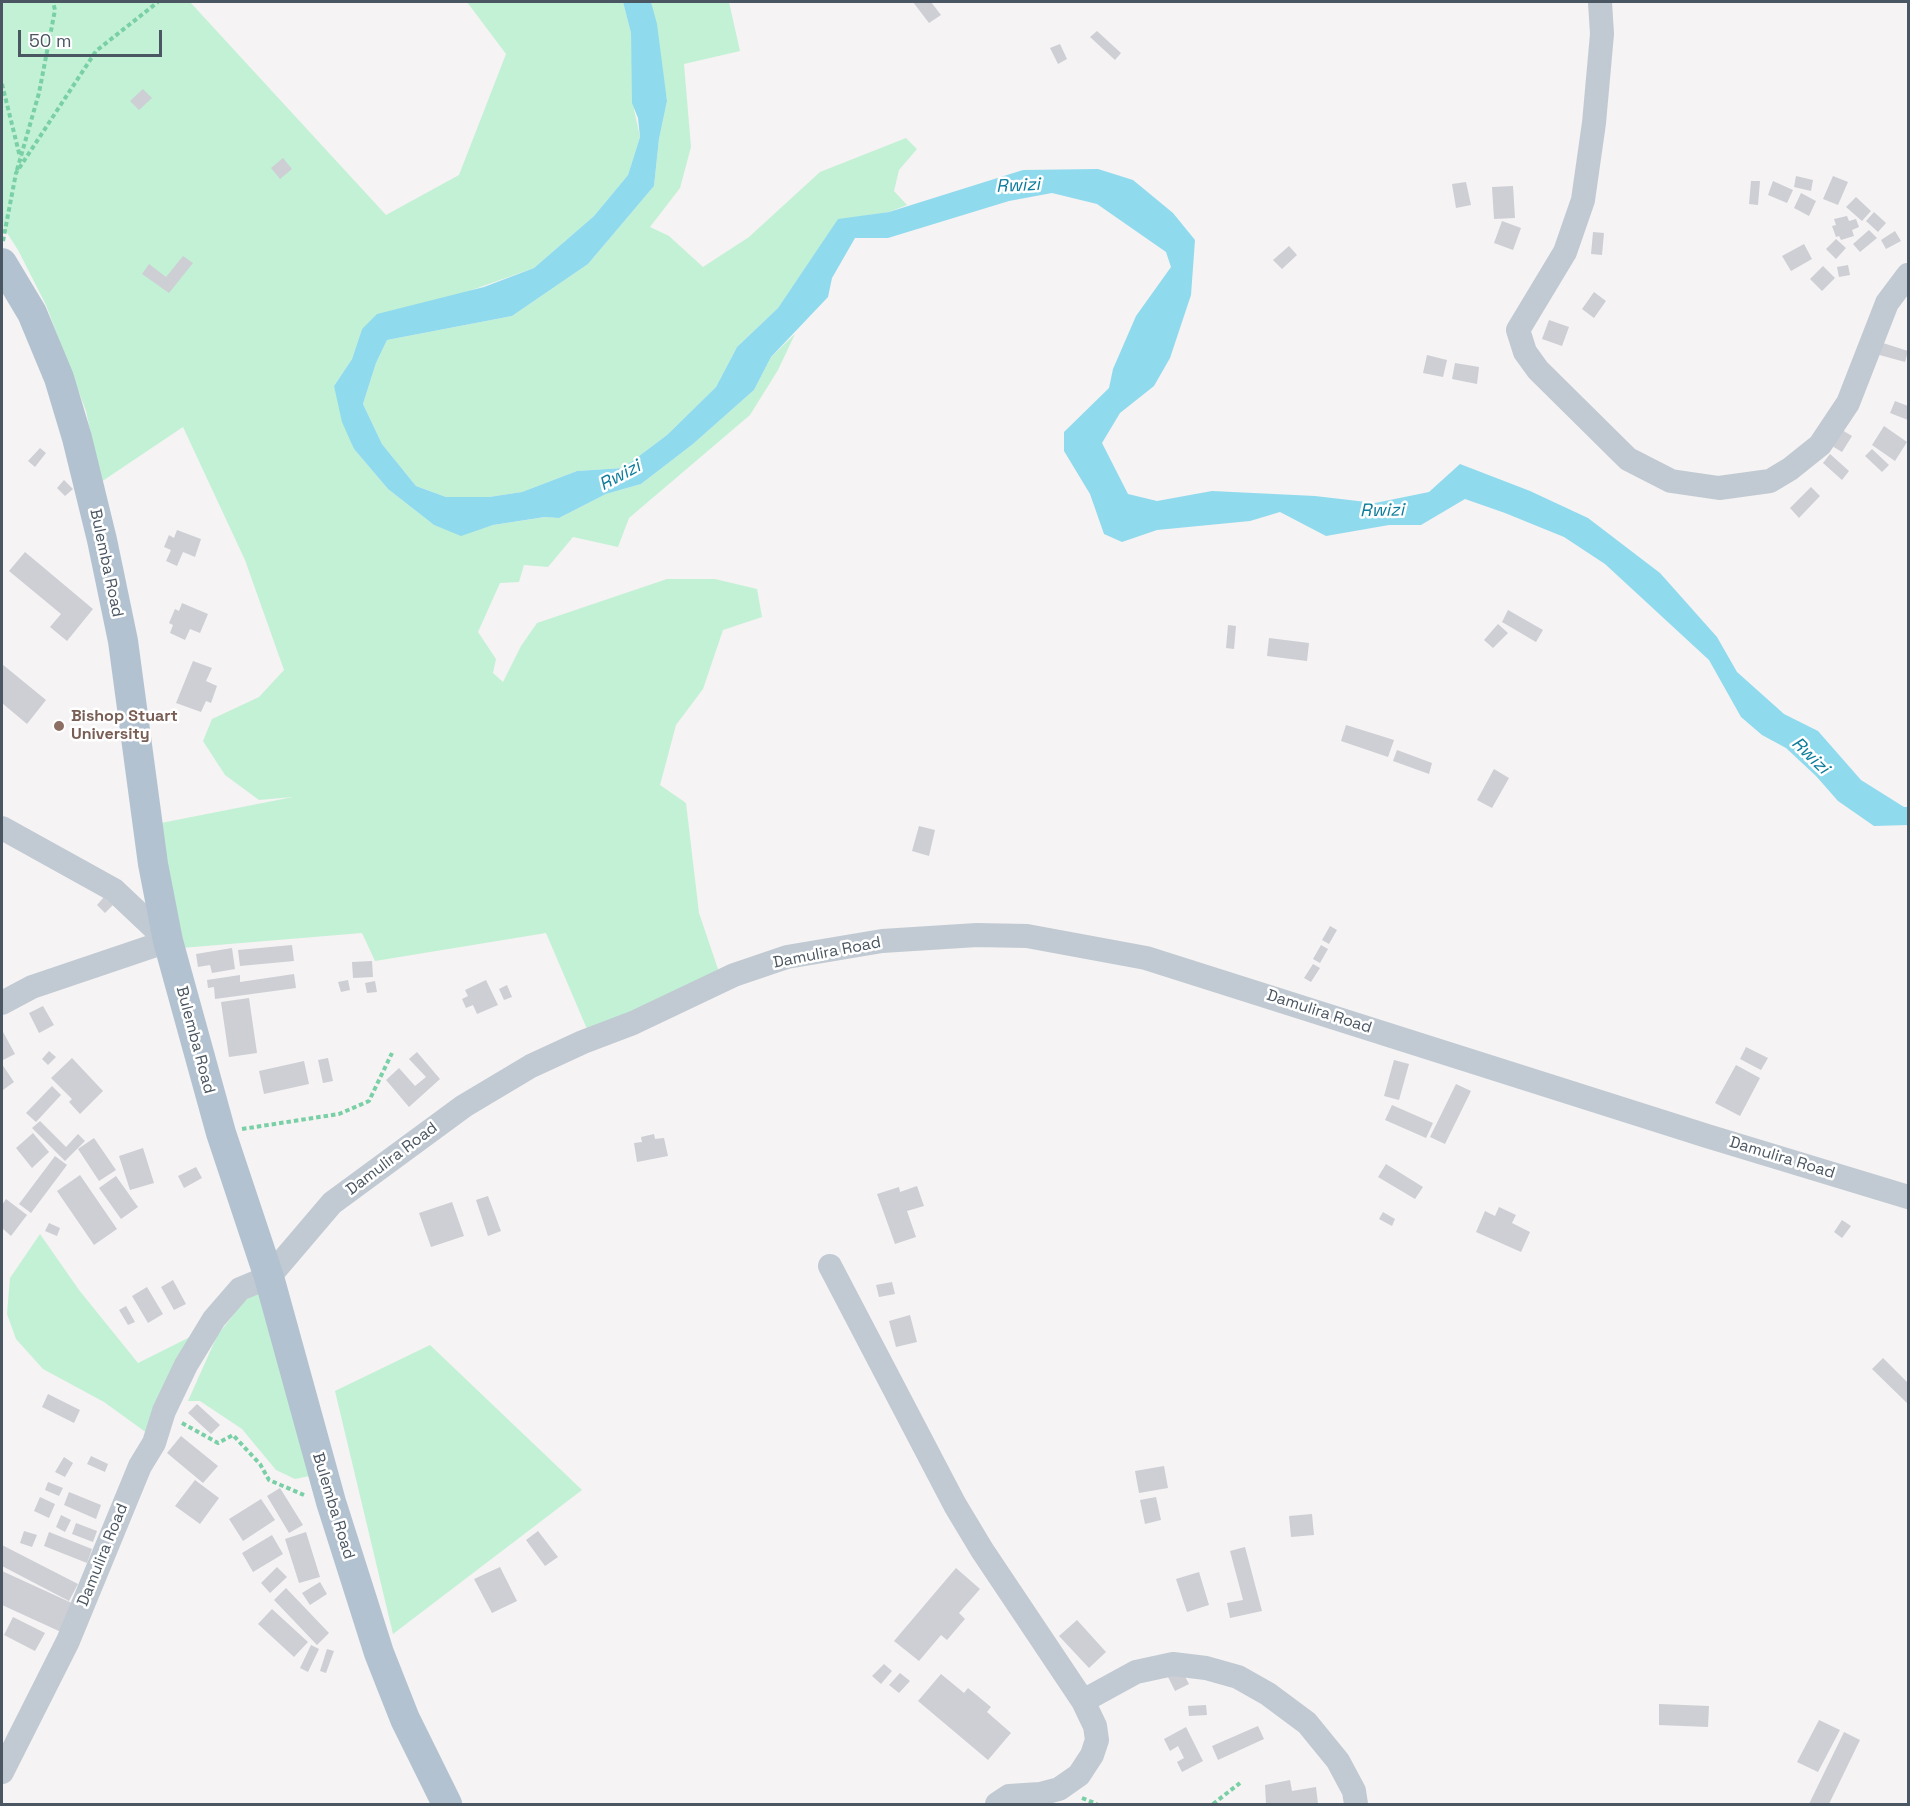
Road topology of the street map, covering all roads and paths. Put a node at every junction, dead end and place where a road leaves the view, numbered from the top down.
1 (53, 2) edge
2 (158, 2) edge
3 (1600, 2) edge
4 (2, 84) edge
5 (20, 158) junction
6 (16, 173) junction
7 (2, 248) edge
8 (2, 263) edge
9 (1908, 275) edge
10 (2, 828) edge
11 (168, 941) junction
12 (2, 1003) edge
13 (392, 1053) dead end
14 (221, 1133) junction
15 (1908, 1197) edge
16 (830, 1266) dead end
17 (269, 1277) junction
18 (164, 1411) junction
19 (330, 1502) junction
20 (1083, 1701) junction
21 (2, 1772) edge
22 (1240, 1783) dead end
23 (447, 1804) edge
24 (997, 1804) edge
25 (1213, 1804) edge
26 (1356, 1804) edge

1 - 5 path
2 - 6 path
3 - 9 street
4 - 5 path
5 - 6 path
6 - 7 path
8 - 11 main road, Bulemba Road
10 - 11 street
11 - 12 street
11 - 14 main road, Bulemba Road
13 - 14 path
14 - 17 main road, Bulemba Road
15 - 17 street, Damulira Road
16 - 20 street
17 - 18 street, Damulira Road
17 - 19 main road, Bulemba Road
18 - 19 path
18 - 21 street, Damulira Road
19 - 23 main road, Bulemba Road
20 - 24 street
20 - 26 street
22 - 25 path

